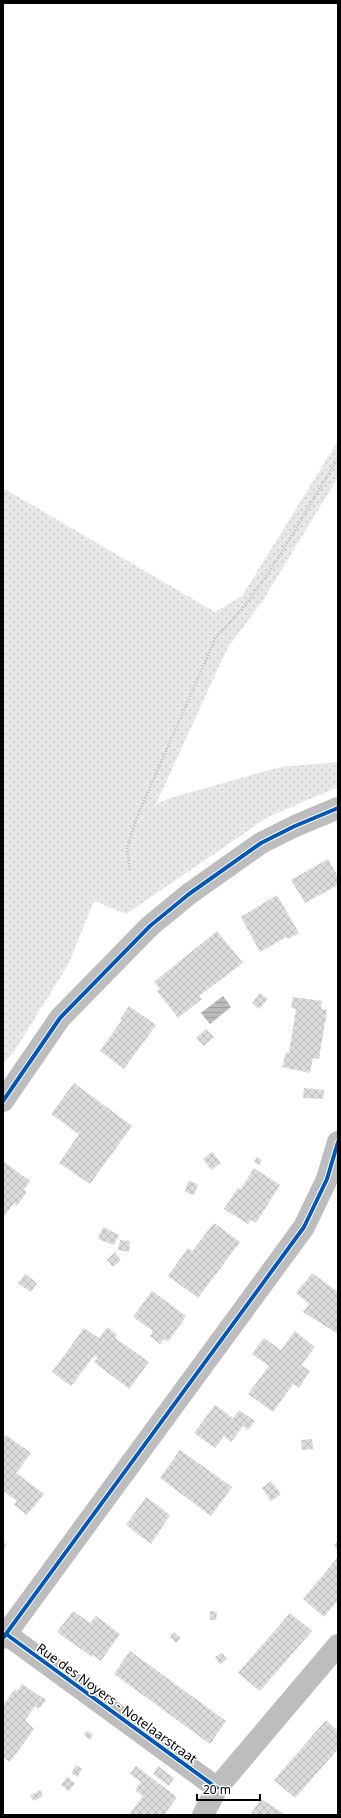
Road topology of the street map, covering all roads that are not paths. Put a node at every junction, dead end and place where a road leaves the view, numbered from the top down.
1 (338, 808) edge
2 (3, 1101) edge
3 (338, 1142) edge
4 (4, 1636) edge
5 (338, 1645) edge
6 (217, 1788) junction
7 (203, 1815) edge

1 - 2 street
3 - 4 street
4 - 6 street, Rue des Noyers - Notelaarstraat
5 - 6 street
6 - 7 street

